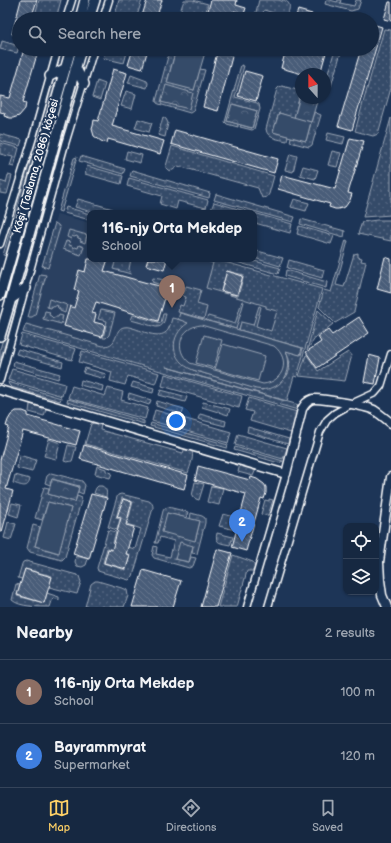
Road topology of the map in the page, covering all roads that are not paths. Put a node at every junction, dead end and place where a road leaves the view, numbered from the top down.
1 (72, 0) edge
2 (85, 0) edge
3 (95, 0) edge
4 (109, 0) edge
5 (68, 12) edge
6 (82, 12) edge
7 (92, 12) edge
8 (105, 12) edge
9 (56, 56) edge
10 (71, 56) edge
11 (77, 56) edge
12 (92, 56) edge
13 (71, 68) junction
14 (50, 76) junction
15 (84, 84) junction
16 (0, 244) edge
17 (26, 288) junction
18 (0, 294) edge
19 (11, 299) junction
20 (0, 336) edge
21 (391, 354) edge
22 (0, 380) edge
23 (0, 390) edge
24 (351, 404) junction
25 (391, 423) edge
26 (286, 474) junction
27 (391, 477) edge
28 (388, 522) edge
29 (247, 607) edge
30 (268, 607) edge
31 (386, 607) edge

1 - 5 street
2 - 6 main road
3 - 7 main road
4 - 8 street
9 - 14 street
10 - 13 main road, Köşi (Taslama, 2086) köçesi
11 - 13 main road, Köşi (Taslama, 2086) köçesi
12 - 15 street
13 - 14 main road
13 - 15 main road
13 - 18 main road, Köşi (Taslama, 2086) köçesi
13 - 19 main road, Köşi (Taslama, 2086) köçesi
14 - 16 street
15 - 17 street
17 - 19 main road
17 - 22 street
19 - 20 main road, Köşi (Taslama, 2086) köçesi
21 - 24 street
23 - 26 street
24 - 25 street
24 - 26 street
24 - 30 street
26 - 29 street
27 - 28 street
28 - 31 street

